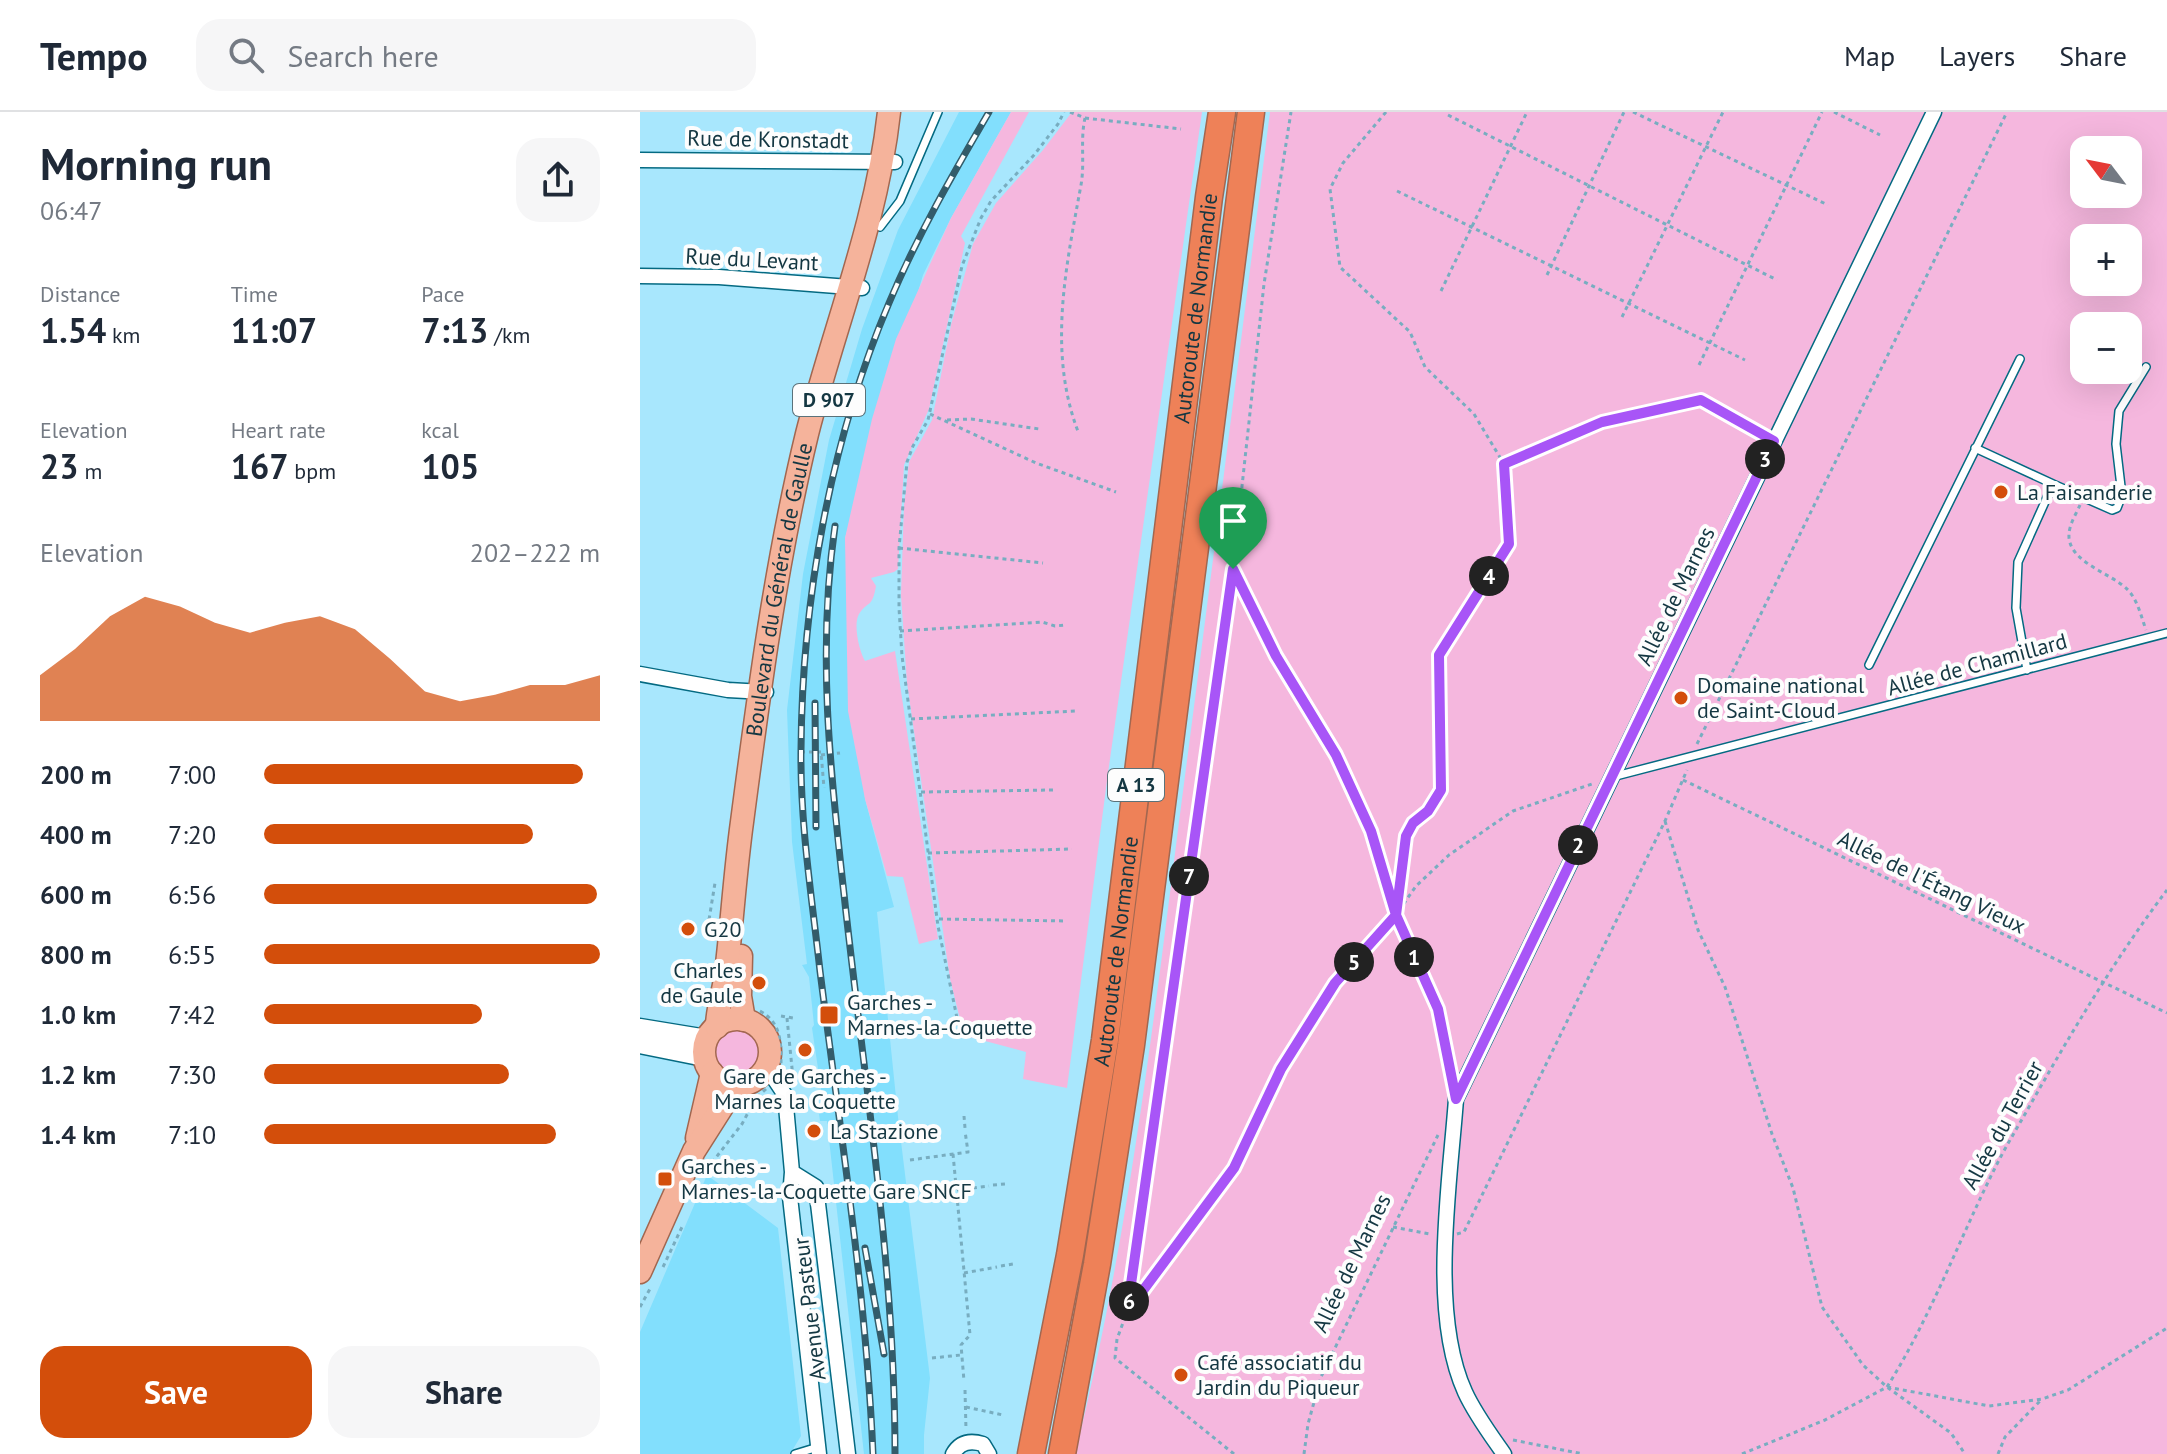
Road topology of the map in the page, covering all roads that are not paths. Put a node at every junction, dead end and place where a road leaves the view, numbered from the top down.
1 (889, 112) edge
2 (901, 112) edge
3 (938, 112) edge
4 (1222, 112) edge
5 (1251, 112) edge
6 (1934, 112) edge
7 (640, 160) edge
8 (888, 162) junction
9 (880, 227) junction
10 (640, 276) edge
11 (856, 288) junction
12 (2020, 359) dead end
13 (2146, 367) dead end
14 (1975, 448) junction
15 (2053, 484) junction
16 (2167, 633) edge
17 (1869, 665) dead end
18 (2027, 670) junction
19 (640, 674) edge
20 (764, 692) junction
21 (1611, 777) junction
22 (744, 1020) junction
23 (640, 1028) edge
24 (640, 1044) edge
25 (710, 1049) junction
26 (773, 1078) junction
27 (736, 1085) junction
28 (694, 1151) junction
29 (798, 1176) junction
30 (649, 1265) edge
31 (818, 1450) edge
32 (795, 1454) edge
33 (848, 1454) edge
34 (953, 1454) edge
35 (989, 1454) edge
36 (1031, 1454) edge
37 (1062, 1454) edge
38 (1504, 1454) edge

1 - 8 main road, Boulevard du Général de Gaulle / D 907
2 - 8 main road, Boulevard du Général de Gaulle / D 907
3 - 9 lane
4 - 36 highway, Autoroute de Normandie / A 13
5 - 37 highway, Autoroute de Normandie / A 13
6 - 21 street, Allée de Marnes
7 - 8 street, Rue de Kronstadt
8 - 9 main road, Boulevard du Général de Gaulle / D 907
8 - 11 main road, Boulevard du Général de Gaulle / D 907
9 - 11 main road, Boulevard du Général de Gaulle / D 907
10 - 11 street, Rue du Levant
11 - 20 main road, Boulevard du Général de Gaulle / D 907
12 - 14 lane
13 - 15 lane
14 - 15 lane
14 - 17 lane
15 - 18 lane
16 - 18 lane, Allée de Chamillard
18 - 21 lane, Allée de Chamillard
19 - 20 street
20 - 22 main road, Boulevard du Général de Gaulle / D 907
20 - 25 main road, Boulevard du Général de Gaulle / D 907
21 - 38 street, Allée de Marnes
22 - 25 main road
22 - 26 main road
23 - 25 street
24 - 25 street
25 - 27 main road
25 - 28 main road, Boulevard du Général de Gaulle / D 907
26 - 27 main road
26 - 29 street, Avenue Pasteur
27 - 28 main road, D 907
28 - 30 main road, D 907
29 - 31 street, Avenue Pasteur
29 - 33 street, Avenue Pasteur
31 - 32 lane
34 - 35 street

